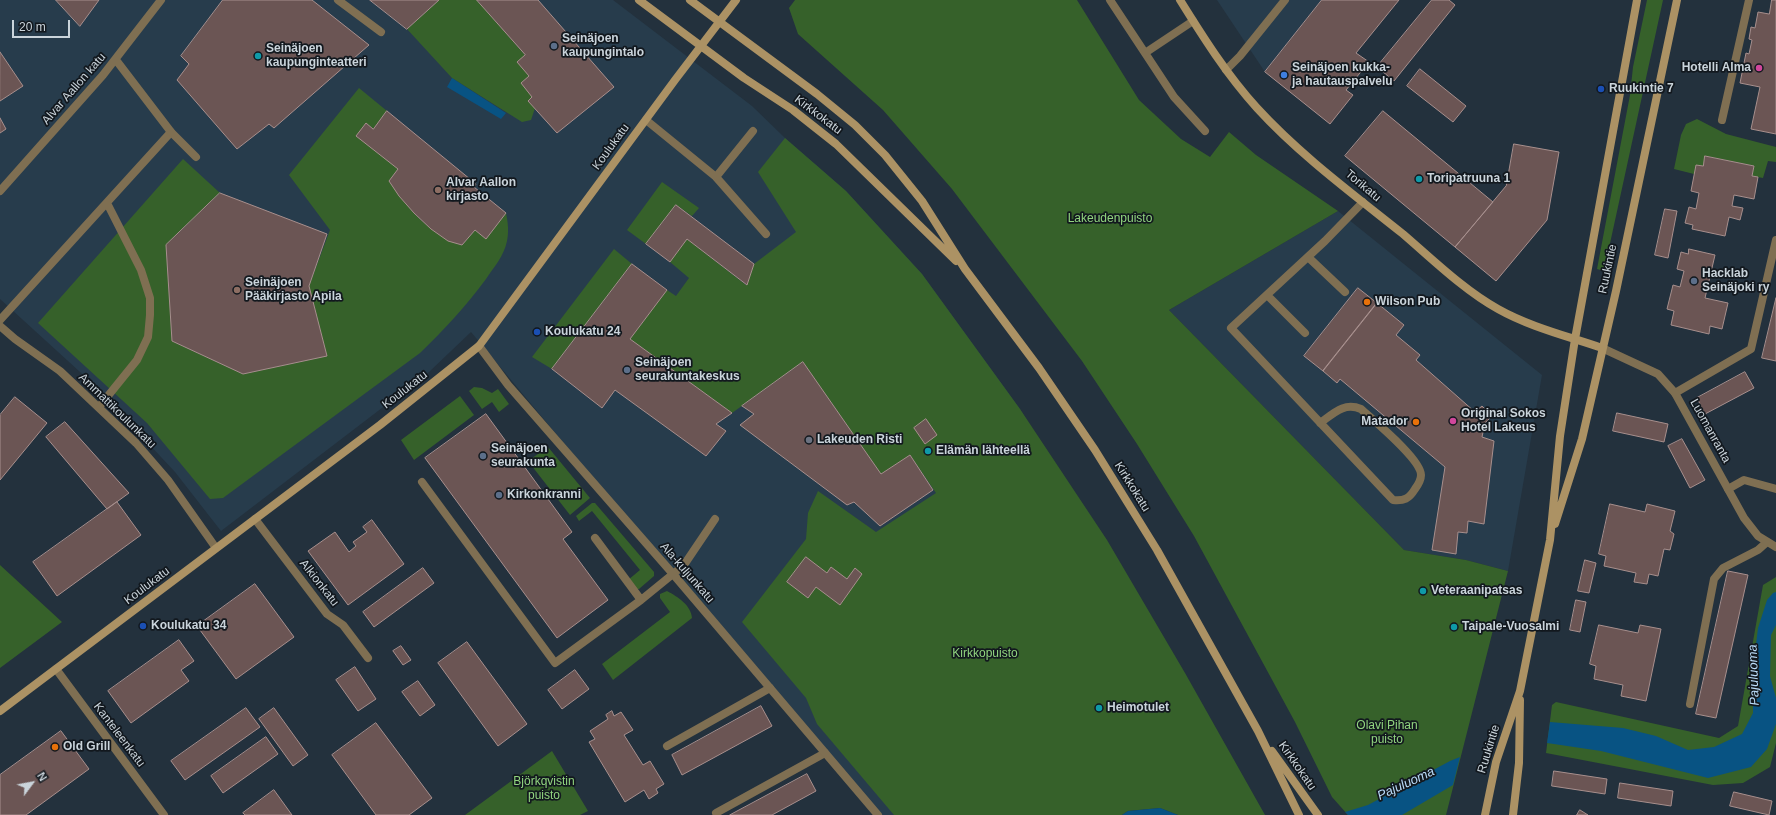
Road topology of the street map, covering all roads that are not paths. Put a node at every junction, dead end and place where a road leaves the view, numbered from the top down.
1 (161, 0) edge
2 (338, 0) edge
3 (639, 0) edge
4 (690, 0) edge
5 (736, 0) edge
6 (1110, 0) edge
7 (1180, 0) edge
8 (1285, 0) edge
9 (1637, 0) edge
10 (1678, 0) edge
11 (1749, 0) edge
12 (1193, 21) junction
13 (720, 22) junction
14 (381, 32) dead end
15 (701, 46) junction
16 (1145, 53) junction
17 (116, 60) junction
18 (1226, 70) junction
19 (646, 120) junction
20 (1722, 120) dead end
21 (753, 131) dead end
22 (1204, 131) dead end
23 (171, 132) junction
24 (196, 157) dead end
25 (716, 177) junction
26 (0, 191) edge
27 (1363, 202) junction
28 (107, 203) junction
29 (766, 234) dead end
30 (1776, 240) edge
31 (1308, 257) junction
32 (964, 269) junction
33 (1345, 292) dead end
34 (1267, 295) junction
35 (0, 320) edge
36 (0, 326) edge
37 (1305, 333) dead end
38 (1574, 339) junction
39 (479, 346) junction
40 (1602, 348) junction
41 (1675, 393) junction
42 (99, 407) junction
43 (1320, 423) junction
44 (422, 482) dead end
45 (1728, 489) junction
46 (1776, 490) edge
47 (255, 519) junction
48 (715, 519) dead end
49 (595, 538) dead end
50 (1550, 540) junction
51 (1767, 542) junction
52 (1776, 547) edge
53 (216, 548) junction
54 (673, 574) junction
55 (641, 600) junction
56 (368, 658) dead end
57 (56, 669) junction
58 (770, 688) junction
59 (1520, 691) junction
60 (1690, 704) dead end
61 (0, 711) edge
62 (1258, 730) junction
63 (667, 746) dead end
64 (825, 752) junction
65 (716, 813) dead end
66 (164, 815) edge
67 (878, 815) edge
68 (1299, 815) edge
69 (1318, 815) edge
70 (1485, 815) edge
71 (1513, 815) edge

1 - 17 street, Alvar Aallon katu
2 - 14 street
3 - 15 main road, Kirkkokatu
4 - 13 main road, Kirkkokatu
5 - 13 main road, Koulukatu
6 - 16 street
7 - 12 main road, Torikatu
8 - 18 street
9 - 38 main road, Ruukintie
10 - 40 main road, Ruukintie
11 - 20 street
12 - 16 street
12 - 18 main road, Torikatu
13 - 15 main road, Koulukatu
13 - 32 main road, Kirkkokatu
15 - 19 main road, Koulukatu
15 - 32 main road, Kirkkokatu
16 - 22 street
17 - 23 street
17 - 26 street, Alvar Aallon katu
18 - 27 main road, Torikatu
19 - 25 street
19 - 39 main road, Koulukatu
21 - 25 street
23 - 24 street
23 - 28 street
25 - 29 street
27 - 31 street
27 - 38 main road, Torikatu
28 - 35 street
28 - 42 street
30 - 41 street
31 - 33 street
31 - 34 street
32 - 62 main road, Kirkkokatu
34 - 37 street
34 - 43 street
36 - 42 street, Ammattikoulunkatu
38 - 40 main road, Torikatu
38 - 50 main road, Ruukintie
39 - 47 main road, Koulukatu
39 - 54 street, Ala-kuljunkatu
40 - 41 street, Luomanranta
40 - 50 main road, Ruukintie
41 - 45 street, Luomanranta
42 - 53 street, Ammattikoulunkatu
43 - 43 street
44 - 55 street
45 - 46 street
45 - 51 street, Luomanranta
47 - 53 main road, Koulukatu
47 - 56 street, Alkionkatu
48 - 54 street
49 - 55 street
50 - 59 main road, Ruukintie
51 - 52 street, Luomanranta
51 - 60 street
53 - 57 main road, Koulukatu
54 - 55 street
54 - 58 street, Ala-kuljunkatu
57 - 61 main road, Koulukatu
57 - 66 street, Kanteleenkatu
58 - 63 street
58 - 64 street, Ala-kuljunkatu
59 - 70 main road, Ruukintie
59 - 71 main road, Ruukintie
62 - 68 main road, Kirkkokatu
62 - 69 main road, Kirkkokatu
64 - 65 street
64 - 67 street, Ala-kuljunkatu

